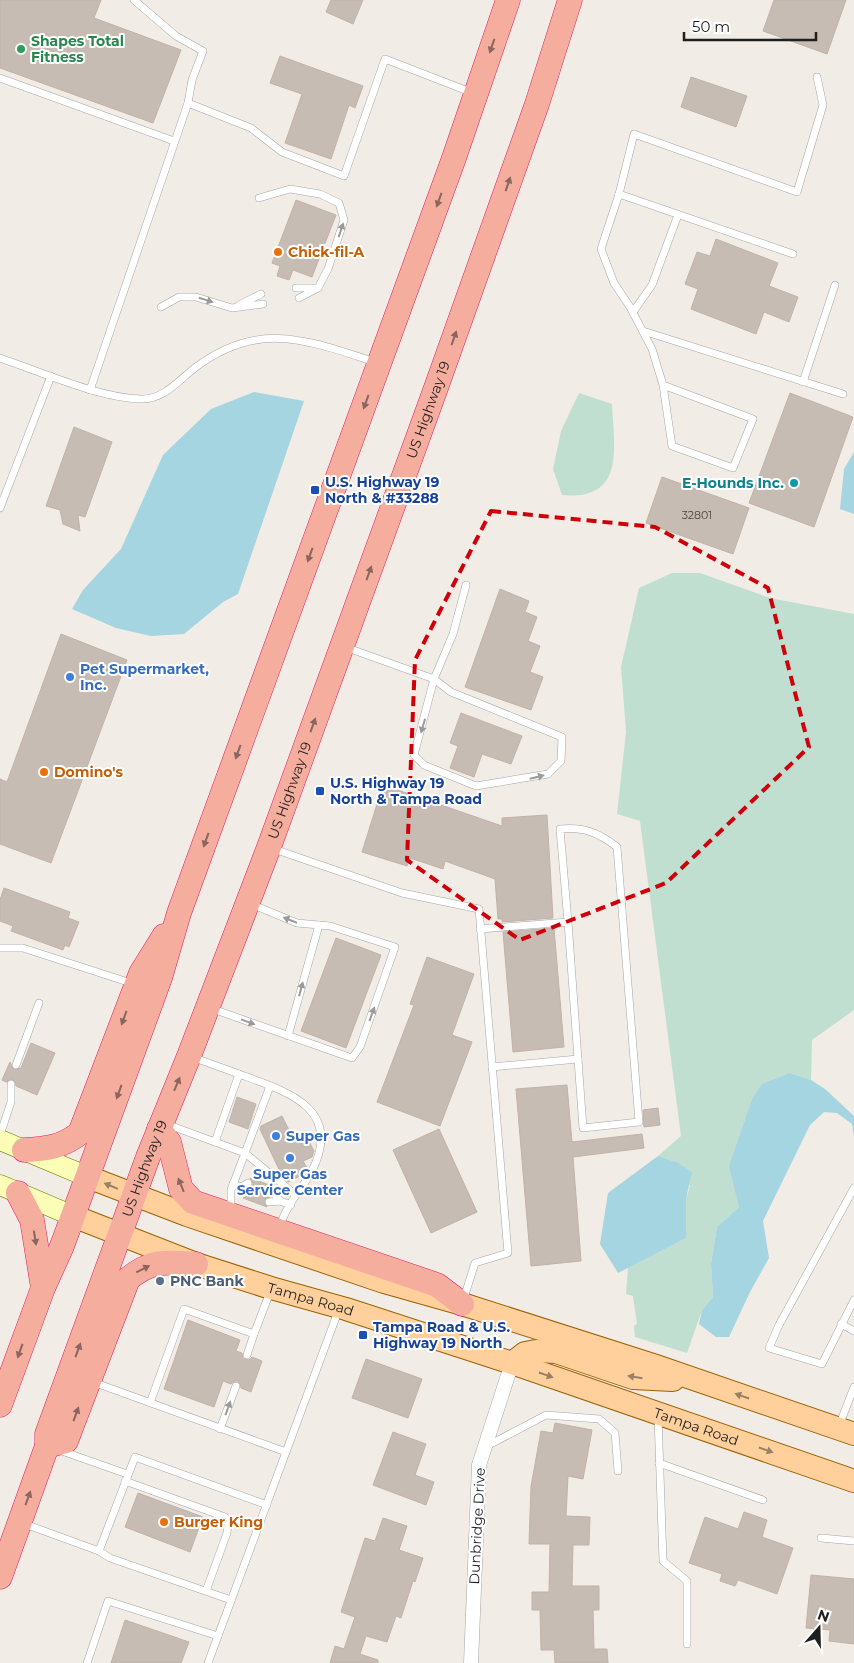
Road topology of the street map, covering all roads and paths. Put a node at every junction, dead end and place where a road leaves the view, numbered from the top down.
1 (134, 0) edge
2 (508, 0) edge
3 (570, 0) edge
4 (817, 77) dead end
5 (0, 78) edge
6 (476, 94) junction
7 (188, 103) junction
8 (174, 141) junction
9 (619, 194) junction
10 (259, 198) dead end
11 (678, 215) junction
12 (793, 254) dead end
13 (835, 285) dead end
14 (296, 288) dead end
15 (318, 288) junction
16 (261, 294) dead end
17 (299, 298) dead end
18 (263, 304) dead end
19 (161, 307) dead end
20 (232, 308) junction
21 (633, 312) junction
22 (643, 331) junction
23 (0, 358) edge
24 (380, 364) junction
25 (51, 376) junction
26 (803, 382) junction
27 (663, 385) junction
28 (90, 390) junction
29 (843, 394) dead end
30 (0, 508) edge
31 (466, 585) dead end
32 (342, 646) junction
33 (434, 679) junction
34 (269, 847) junction
35 (248, 902) junction
36 (178, 913) junction
37 (568, 922) junction
38 (319, 925) junction
39 (480, 930) junction
40 (0, 948) edge
41 (136, 985) junction
42 (39, 1003) dead end
43 (207, 1007) junction
44 (288, 1036) junction
45 (189, 1056) junction
46 (578, 1059) junction
47 (16, 1066) dead end
48 (492, 1067) junction
49 (239, 1074) junction
50 (11, 1084) dead end
51 (270, 1086) junction
52 (160, 1126) junction
53 (0, 1135) edge
54 (0, 1140) edge
55 (215, 1142) junction
56 (24, 1150) junction
57 (245, 1153) junction
58 (88, 1177) junction
59 (248, 1183) dead end
60 (239, 1188) junction
61 (854, 1188) edge
62 (9, 1189) edge
63 (273, 1192) dead end
64 (296, 1195) junction
65 (134, 1196) junction
66 (280, 1201) junction
67 (269, 1202) dead end
68 (291, 1205) junction
69 (230, 1215) junction
70 (74, 1216) junction
71 (279, 1232) junction
72 (120, 1236) junction
73 (196, 1264) junction
74 (43, 1288) junction
75 (271, 1288) junction
76 (854, 1300) edge
77 (462, 1304) junction
78 (340, 1307) junction
79 (841, 1324) junction
80 (854, 1331) edge
81 (254, 1334) junction
82 (247, 1355) dead end
83 (512, 1363) junction
84 (89, 1380) junction
85 (701, 1382) junction
86 (236, 1386) dead end
87 (854, 1387) edge
88 (150, 1403) junction
89 (0, 1405) edge
90 (658, 1413) junction
91 (220, 1429) junction
92 (846, 1432) edge
93 (47, 1446) junction
94 (485, 1448) junction
95 (286, 1452) junction
96 (660, 1463) junction
97 (618, 1471) dead end
98 (126, 1478) junction
99 (854, 1480) edge
100 (763, 1500) dead end
101 (267, 1504) junction
102 (19, 1522) junction
103 (821, 1538) dead end
104 (854, 1541) edge
105 (99, 1550) junction
106 (0, 1577) edge
107 (206, 1591) junction
108 (231, 1600) junction
109 (218, 1636) junction
110 (686, 1644) dead end
111 (87, 1663) edge
112 (208, 1663) edge
113 (471, 1663) edge

1 - 7 lane
2 -> 6 highway
32 -> 3 highway, US Highway 19
4 - 9 lane
5 - 8 lane
6 - 7 lane
6 -> 24 highway
7 - 8 lane
8 - 28 lane
9 - 11 lane
9 - 21 lane
15 -> 10 lane
11 - 12 lane
11 - 21 lane
13 - 26 lane
14 - 15 lane
15 - 17 lane
16 - 20 lane
18 - 20 lane
19 -> 20 lane
21 - 22 lane
22 - 26 lane
22 - 27 lane
23 - 25 lane
24 - 28 lane
24 -> 36 highway
25 - 28 lane
25 - 30 lane
26 - 29 lane
27 - 27 lane
31 - 33 lane
32 - 33 lane
34 -> 32 highway, US Highway 19
33 -> 33 lane
34 - 35 highway, US Highway 19
34 - 39 lane
38 -> 35 lane
35 - 43 highway, US Highway 19
36 - 41 highway
36 -> 58 highway
37 - 39 lane
37 - 46 lane
37 - 46 lane
44 -> 38 lane
44 -> 38 lane
39 - 48 lane
40 - 41 lane
41 -> 56 highway
42 - 47 lane
43 -> 44 lane
43 - 45 highway, US Highway 19
45 - 49 lane
52 -> 45 highway, US Highway 19
46 - 48 lane
48 - 77 lane
49 - 51 lane
49 - 55 lane
50 - 53 lane
51 - 57 lane
51 - 64 lane
52 - 55 lane
52 - 65 highway, US Highway 19
69 -> 52 highway
54 - 56 main road
55 - 57 lane
56 - 58 main road
57 - 60 lane
57 - 64 lane
65 -> 58 main road
58 - 70 highway
59 - 60 lane
60 - 69 lane
61 - 79 lane
62 - 70 main road, Tampa Road
62 -> 74 highway
63 - 66 lane
64 - 68 lane
65 - 72 highway, US Highway 19
65 - 77 main road
66 - 67 lane
66 - 68 lane
68 - 71 lane
69 - 71 highway
70 - 72 main road, Tampa Road
70 - 74 highway
71 - 77 highway
72 - 73 main road, Tampa Road
93 -> 72 highway, US Highway 19
73 - 75 main road, Tampa Road
84 -> 73 highway
74 -> 89 highway
75 - 78 main road, Tampa Road
75 - 81 lane
76 - 79 lane
77 - 85 main road
78 - 83 main road, Tampa Road
78 - 95 lane
79 - 80 lane
81 - 82 lane
81 - 88 lane
85 -> 83 main road
83 -> 90 main road, Tampa Road
83 - 94 street, Dunbridge Drive
84 - 88 lane
93 -> 84 highway
92 -> 85 main road
91 -> 86 lane
87 - 92 lane
88 - 91 lane
90 - 96 lane
90 -> 99 main road, Tampa Road
91 - 95 lane
93 - 98 lane
102 -> 93 highway, US Highway 19
94 - 97 lane
94 - 113 street, Dunbridge Drive
95 - 101 lane
96 - 100 lane
96 - 110 lane
98 - 101 lane
98 - 105 lane
98 - 107 lane
101 - 108 lane
102 - 105 lane
102 - 106 highway, US Highway 19
103 - 104 lane
105 - 107 lane
107 - 108 lane
108 - 109 lane
109 - 111 lane
109 - 112 lane

